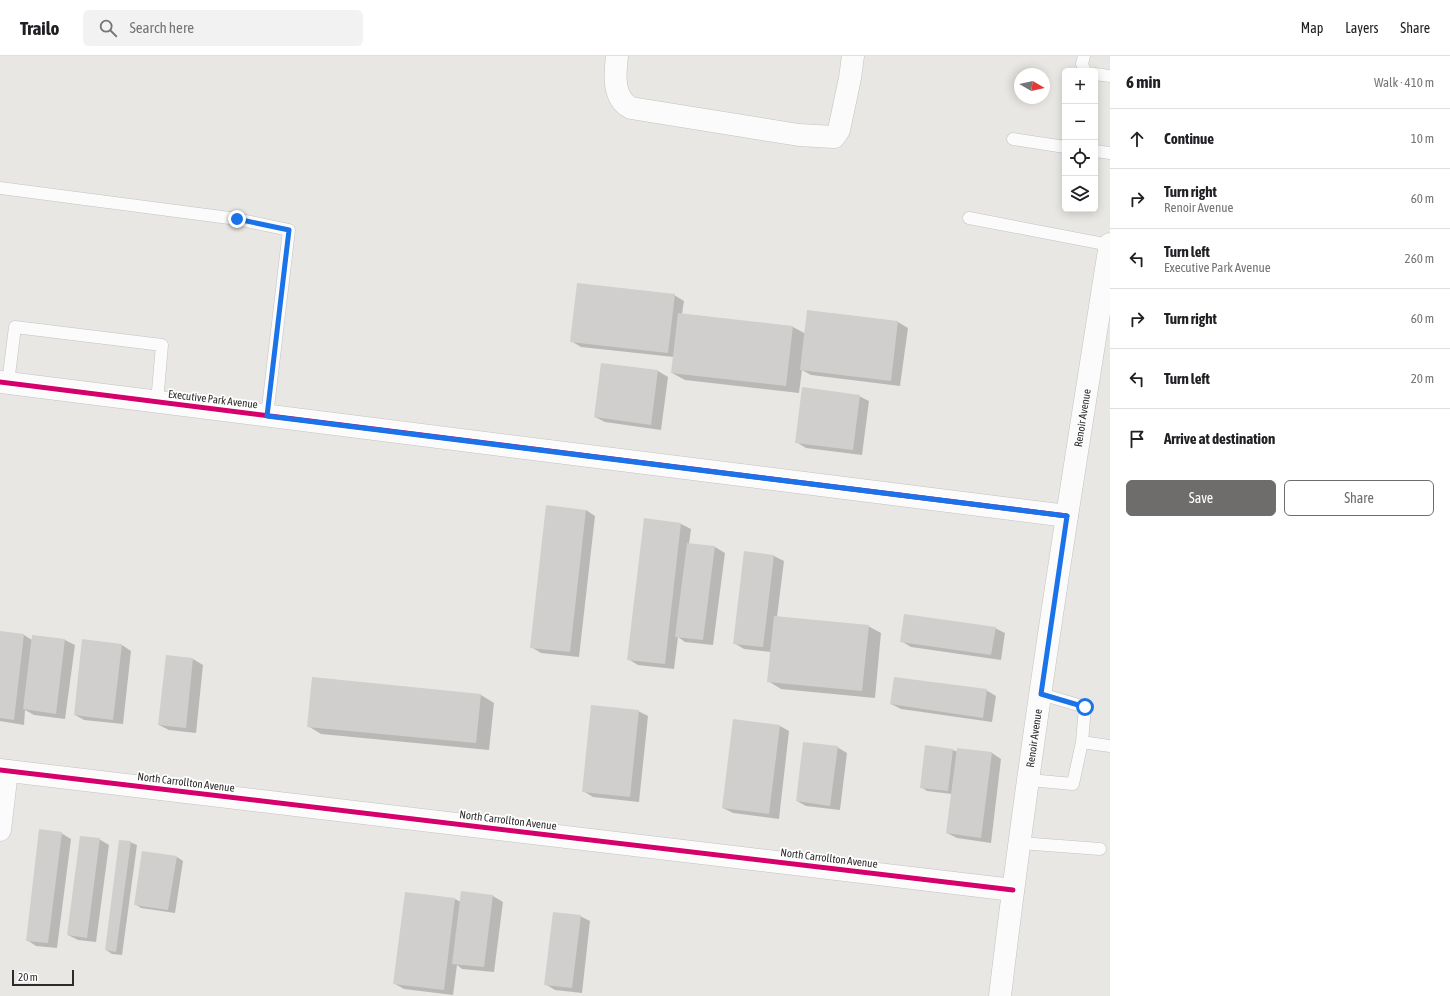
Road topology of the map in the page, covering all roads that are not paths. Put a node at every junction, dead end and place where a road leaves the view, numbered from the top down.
1 (618, 56) edge
2 (853, 56) edge
3 (1084, 56) edge
4 (1084, 68) edge
5 (1098, 74) edge
6 (1110, 76) edge
7 (1013, 139) dead end
8 (1062, 147) edge
9 (1098, 151) edge
10 (1110, 153) edge
11 (0, 188) edge
12 (969, 218) dead end
13 (1110, 245) edge
14 (1108, 274) edge
15 (4, 383) edge
16 (157, 402) junction
17 (267, 416) junction
18 (1067, 516) junction
19 (1041, 694) junction
20 (1082, 742) junction
21 (1110, 746) edge
22 (3, 771) edge
23 (1029, 780) junction
24 (0, 830) edge
25 (1020, 842) junction
26 (1100, 849) dead end
27 (1013, 890) junction
28 (1000, 996) edge

1 - 2 street
3 - 4 lane
5 - 6 lane
7 - 8 lane
9 - 10 lane
11 - 17 lane
12 - 13 lane
13 - 14 street, Renoir Avenue
14 - 18 street, Renoir Avenue
15 - 16 street, Executive Park Avenue
15 - 16 lane
16 - 17 street, Executive Park Avenue
17 - 18 street, Executive Park Avenue
18 - 19 street, Renoir Avenue
19 - 20 lane
19 - 23 street, Renoir Avenue
20 - 21 lane
20 - 23 lane
22 - 24 street
22 - 27 street, North Carrollton Avenue
23 - 25 street, Renoir Avenue
25 - 26 lane
25 - 27 street, Renoir Avenue
27 - 28 street, Renoir Avenue

